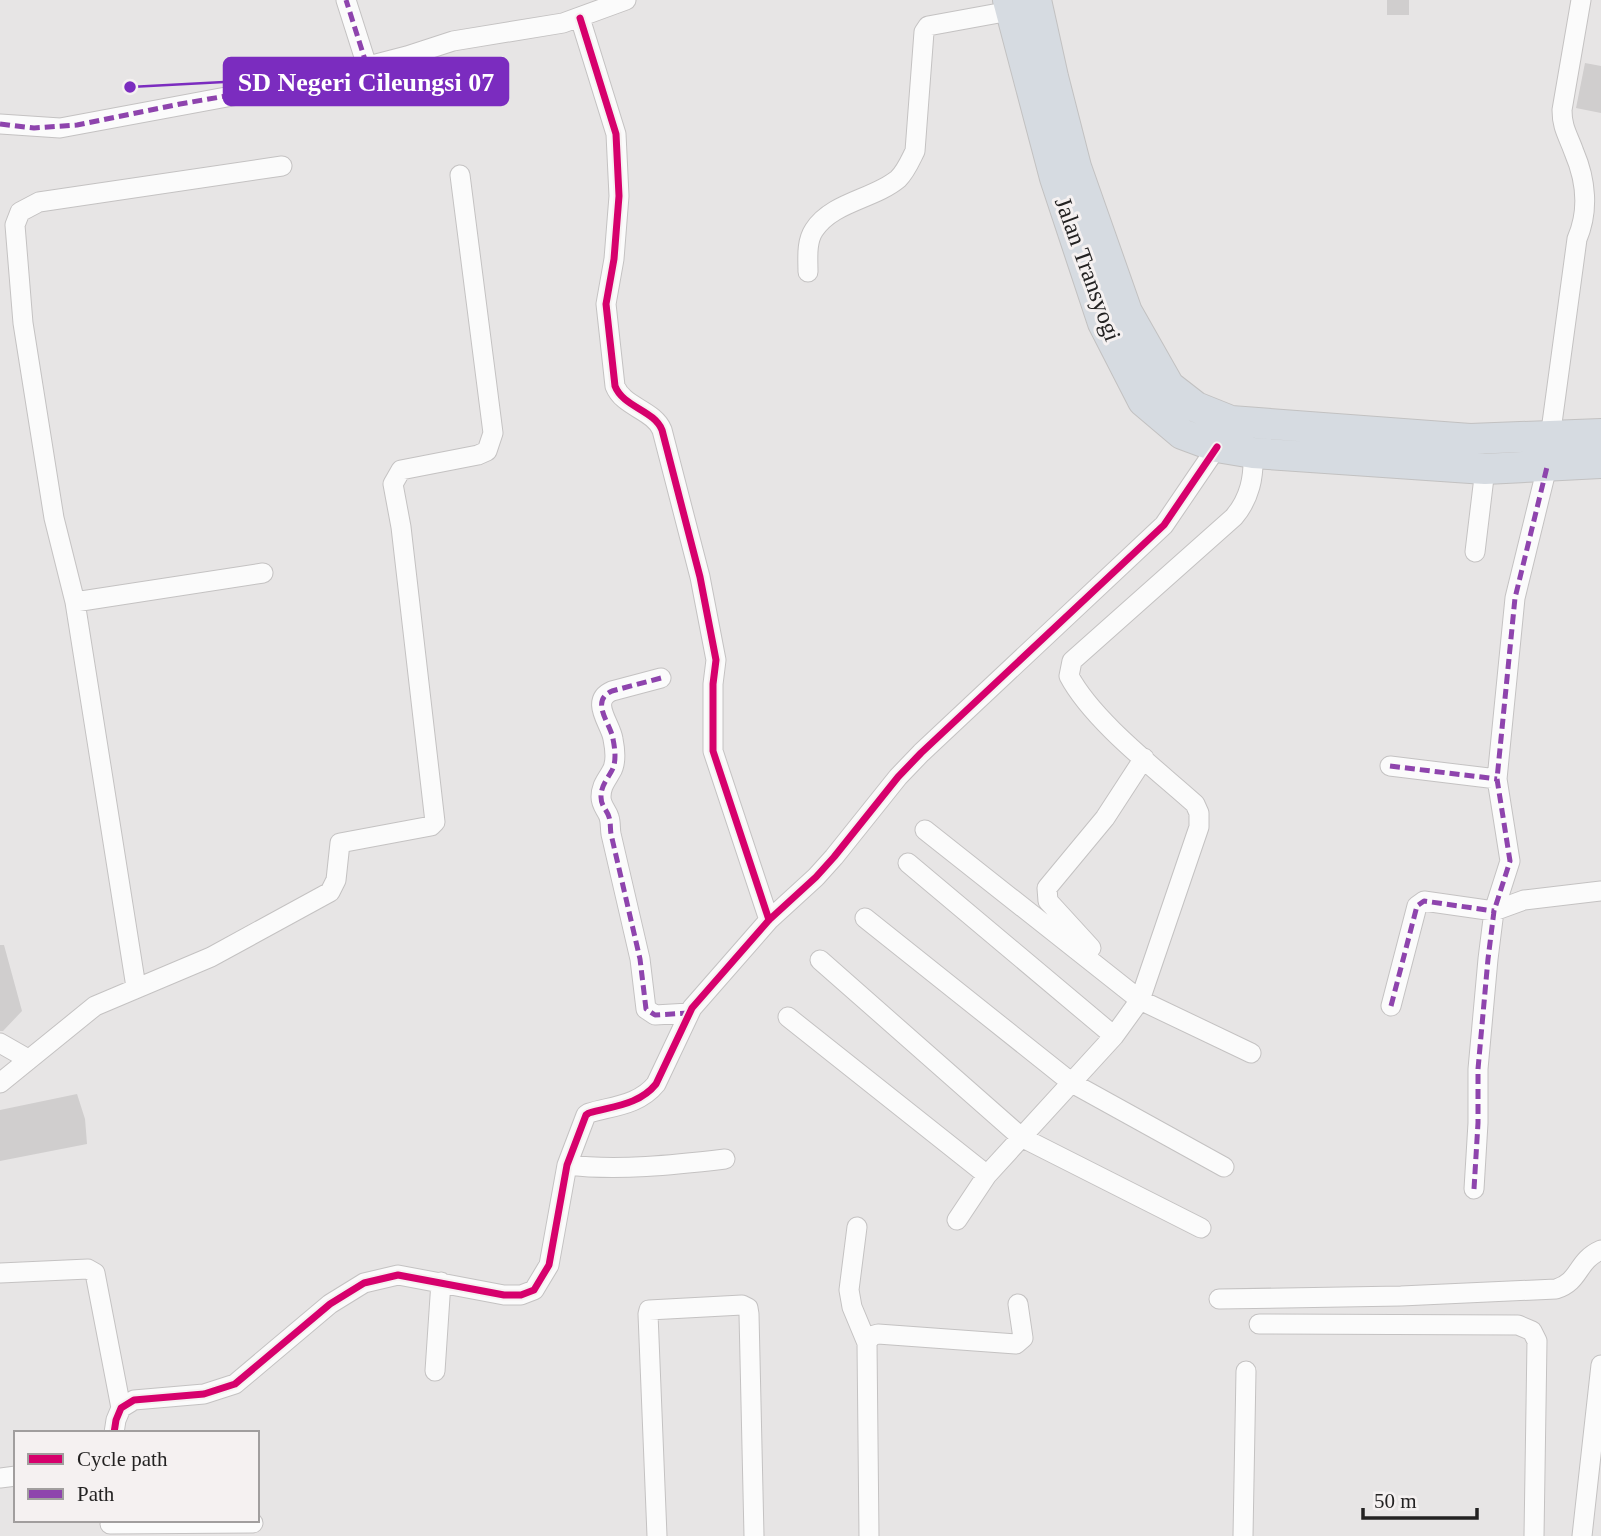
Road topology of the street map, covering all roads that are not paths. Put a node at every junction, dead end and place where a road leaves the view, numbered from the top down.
1 (346, 0) edge
2 (626, 0) edge
3 (1581, 0) edge
4 (1018, 4) edge
5 (580, 18) junction
6 (367, 66) junction
7 (0, 124) edge
8 (282, 166) dead end
9 (460, 175) dead end
10 (808, 272) dead end
11 (1601, 434) edge
12 (1217, 447) junction
13 (1548, 452) junction
14 (1253, 453) junction
15 (1601, 463) edge
16 (1485, 468) junction
17 (1475, 552) dead end
18 (263, 573) dead end
19 (75, 602) junction
20 (661, 678) dead end
21 (1144, 758) junction
22 (1390, 766) dead end
23 (1497, 779) junction
24 (925, 830) dead end
25 (908, 863) dead end
26 (1601, 891) edge
27 (1494, 911) junction
28 (864, 918) dead end
29 (769, 919) junction
30 (820, 960) dead end
31 (136, 987) junction
32 (1142, 995) junction
33 (1391, 1006) dead end
34 (690, 1013) junction
35 (788, 1017) dead end
36 (1114, 1036) junction
37 (0, 1043) edge
38 (1251, 1053) dead end
39 (28, 1059) junction
40 (0, 1083) edge
41 (1072, 1083) junction
42 (1021, 1137) junction
43 (725, 1159) dead end
44 (567, 1165) junction
45 (1224, 1167) dead end
46 (988, 1175) junction
47 (1474, 1189) dead end
48 (957, 1220) dead end
49 (857, 1227) dead end
50 (1201, 1228) dead end
51 (1601, 1250) edge
52 (0, 1273) edge
53 (441, 1282) junction
54 (1219, 1299) dead end
55 (1018, 1304) dead end
56 (1259, 1325) dead end
57 (867, 1343) junction
58 (1601, 1366) edge
59 (436, 1371) dead end
60 (1247, 1371) dead end
61 (121, 1408) junction
62 (114, 1431) edge
63 (253, 1523) dead end
64 (110, 1527) edge
65 (657, 1536) edge
66 (754, 1536) edge
67 (869, 1536) edge
68 (1243, 1536) edge
69 (1534, 1536) edge
70 (1582, 1536) edge

1 - 6 street
2 - 5 street
3 - 13 street
4 - 10 street
4 - 12 highway, Jalan Transyogi
4 - 13 highway, Jalan Transyogi
5 - 6 street
5 - 29 street
6 - 7 street
8 - 19 street
9 - 31 street
11 - 13 highway, Jalan Transyogi
12 - 14 highway, Jalan Transyogi
12 - 29 street
13 - 15 highway, Jalan Transyogi
13 - 16 highway, Jalan Transyogi
13 - 23 street
14 - 16 highway, Jalan Transyogi
14 - 21 street
16 - 17 street
18 - 19 street
19 - 31 street
20 - 34 street
21 - 32 street
21 - 32 street
22 - 23 street
23 - 27 street
24 - 32 street
25 - 36 street
26 - 27 street
27 - 33 street
27 - 47 street
28 - 41 street
29 - 34 street
30 - 42 street
31 - 39 street
32 - 36 street
32 - 38 street
34 - 44 street
35 - 46 street
36 - 41 street
37 - 39 street
39 - 40 street
41 - 42 street
41 - 45 street
42 - 46 street
42 - 50 street
43 - 44 street
44 - 53 street
46 - 48 street
49 - 57 street
51 - 54 street
52 - 61 street
53 - 59 street
53 - 61 street
55 - 57 street
56 - 69 street
57 - 67 street
58 - 70 street
60 - 68 street
61 - 62 street
63 - 64 street
65 - 66 street

